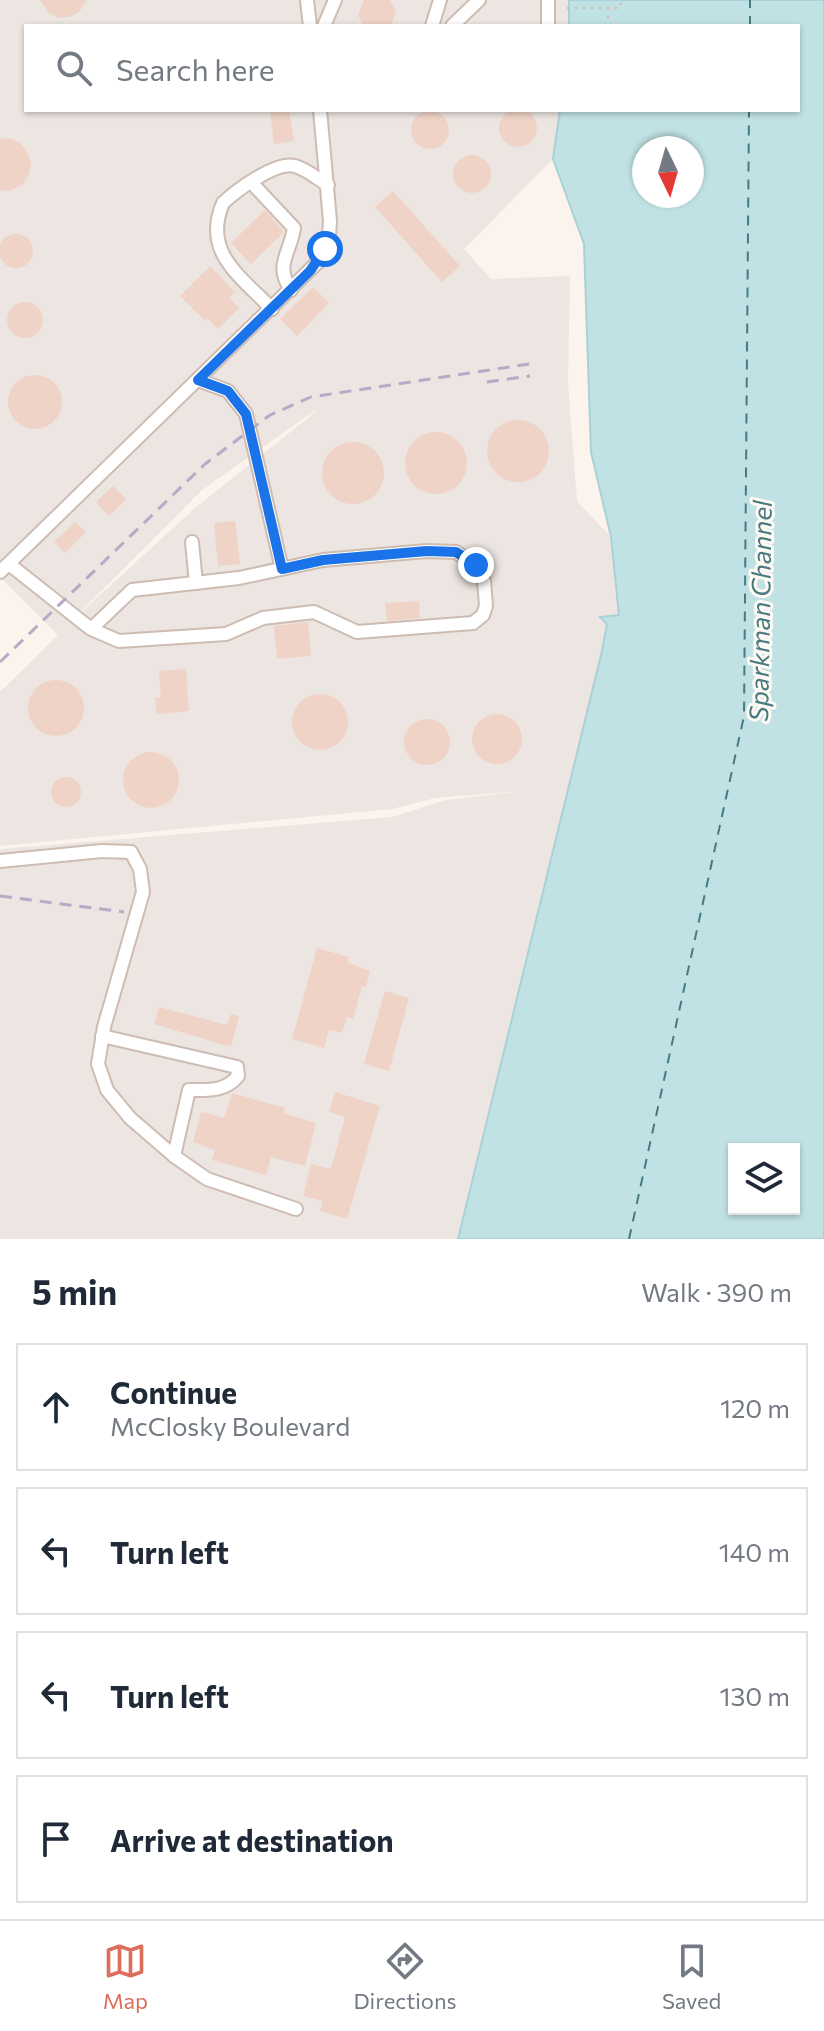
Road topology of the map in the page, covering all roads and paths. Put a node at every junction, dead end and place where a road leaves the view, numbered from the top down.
1 (307, 0) edge
2 (335, 0) edge
3 (440, 0) edge
4 (479, 0) edge
5 (548, 0) edge
6 (621, 0) edge
7 (567, 8) dead end
8 (608, 8) junction
9 (310, 24) edge
10 (325, 24) edge
11 (433, 24) edge
12 (454, 24) edge
13 (548, 24) edge
14 (608, 24) edge
15 (320, 112) edge
16 (251, 182) junction
17 (328, 185) junction
18 (291, 290) junction
19 (272, 309) junction
20 (198, 380) junction
21 (192, 542) dead end
22 (4, 568) edge
23 (282, 569) junction
24 (196, 583) junction
25 (91, 629) junction
26 (0, 861) edge
27 (102, 1036) junction
28 (174, 1156) junction
29 (296, 1209) dead end

1 - 9 street
2 - 10 street
3 - 11 street
4 - 12 street
5 - 13 street
6 - 8 path
7 - 8 path
8 - 14 path
15 - 17 street
16 - 17 street
16 - 18 street
16 - 19 street
17 - 18 street
18 - 19 street
19 - 20 street
20 - 22 street
20 - 23 street
21 - 24 street
22 - 25 street
23 - 24 street
23 - 25 street
24 - 25 street
26 - 27 street
27 - 28 street
27 - 28 street
28 - 29 street

